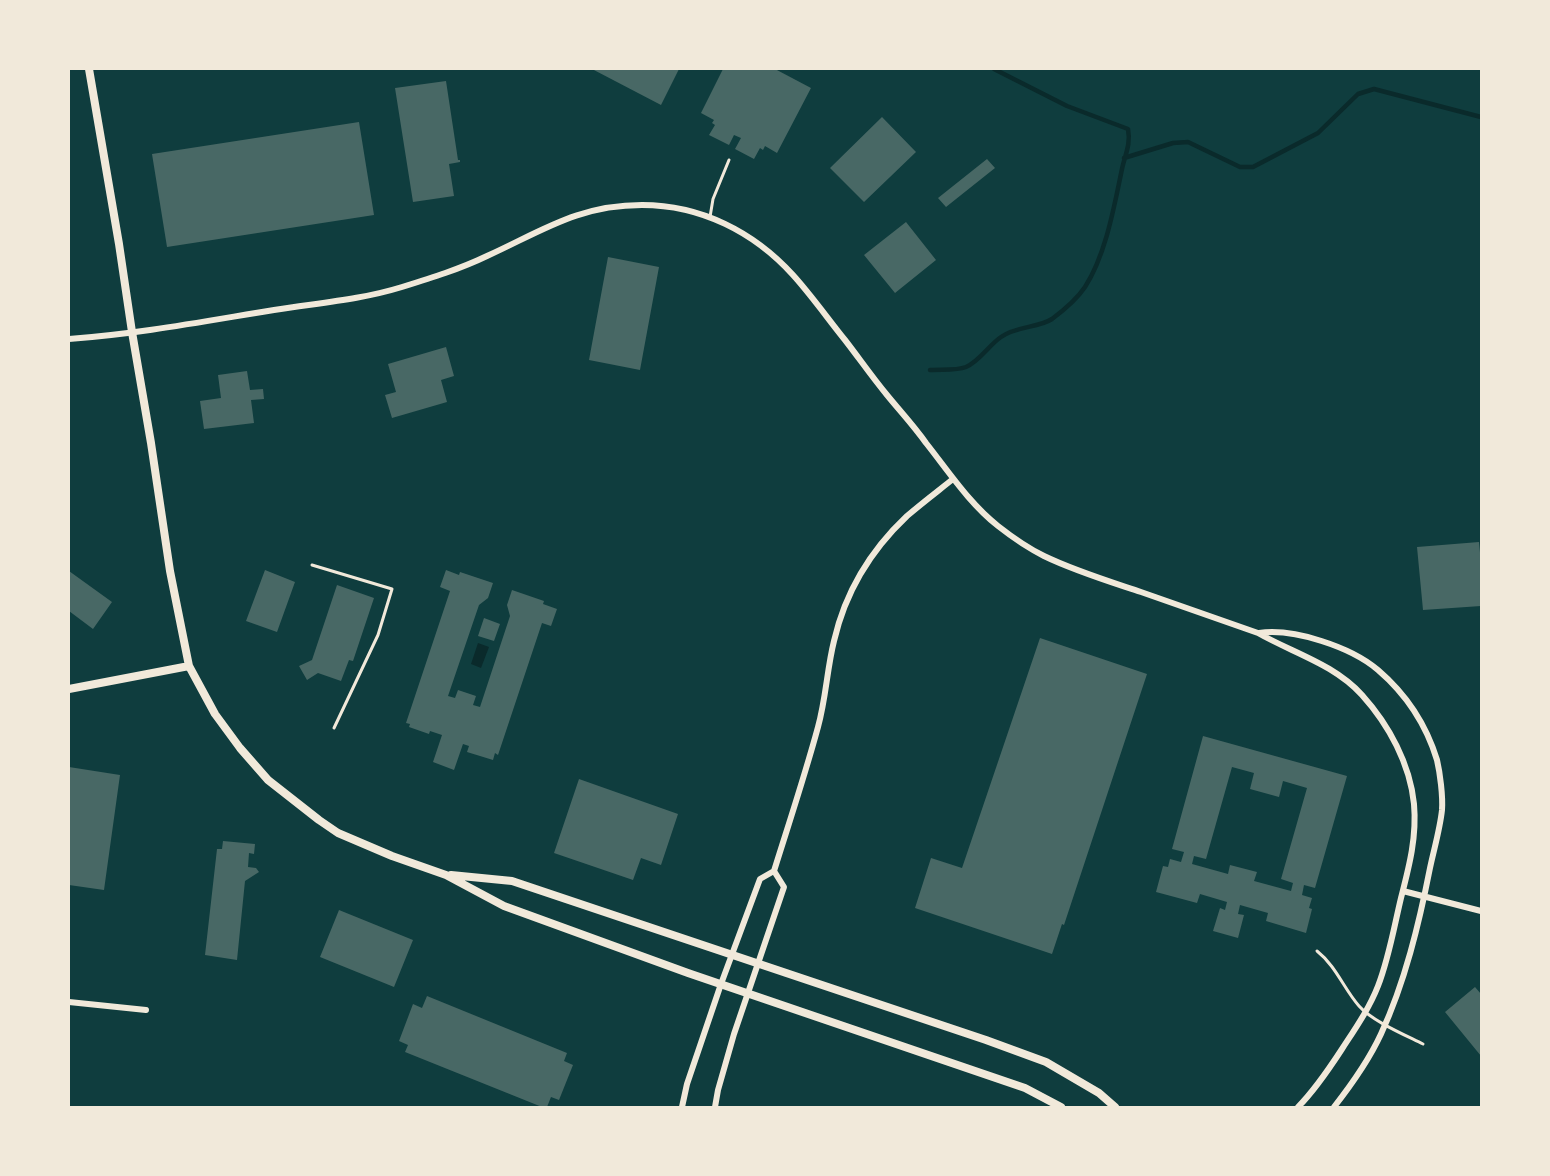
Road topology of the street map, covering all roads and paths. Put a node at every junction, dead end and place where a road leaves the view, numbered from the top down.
1 (89, 69) edge
2 (729, 160) dead end
3 (710, 218) junction
4 (132, 332) junction
5 (69, 339) edge
6 (953, 479) junction
7 (312, 565) dead end
8 (1258, 633) junction
9 (189, 666) junction
10 (69, 689) edge
11 (334, 728) dead end
12 (774, 872) junction
13 (446, 875) junction
14 (1403, 891) junction
15 (1424, 897) junction
16 (1481, 911) edge
17 (1317, 951) dead end
18 (732, 954) junction
19 (758, 963) junction
20 (721, 984) junction
21 (748, 993) junction
22 (69, 1002) edge
23 (146, 1010) dead end
24 (1365, 1012) junction
25 (1386, 1024) junction
26 (1423, 1044) dead end
27 (682, 1107) edge
28 (715, 1107) edge
29 (1061, 1107) edge
30 (1115, 1107) edge
31 (1298, 1107) edge
32 (1334, 1107) edge

1 - 4 street
2 - 3 lane
3 - 4 street
3 - 6 street
4 - 5 street
4 - 9 street
6 - 8 street
6 - 12 street
7 - 11 lane
8 - 14 street
8 - 15 street
9 - 10 street
9 - 13 street
12 - 18 street
12 - 19 street
13 - 18 street
13 - 20 street
14 - 15 street
14 - 24 street
15 - 16 street
15 - 25 street
17 - 24 lane
18 - 19 street
18 - 20 street
19 - 21 street
19 - 30 street
20 - 21 street
20 - 27 street
21 - 28 street
21 - 29 street
22 - 23 street
24 - 25 lane
24 - 31 street
25 - 26 lane
25 - 32 street

